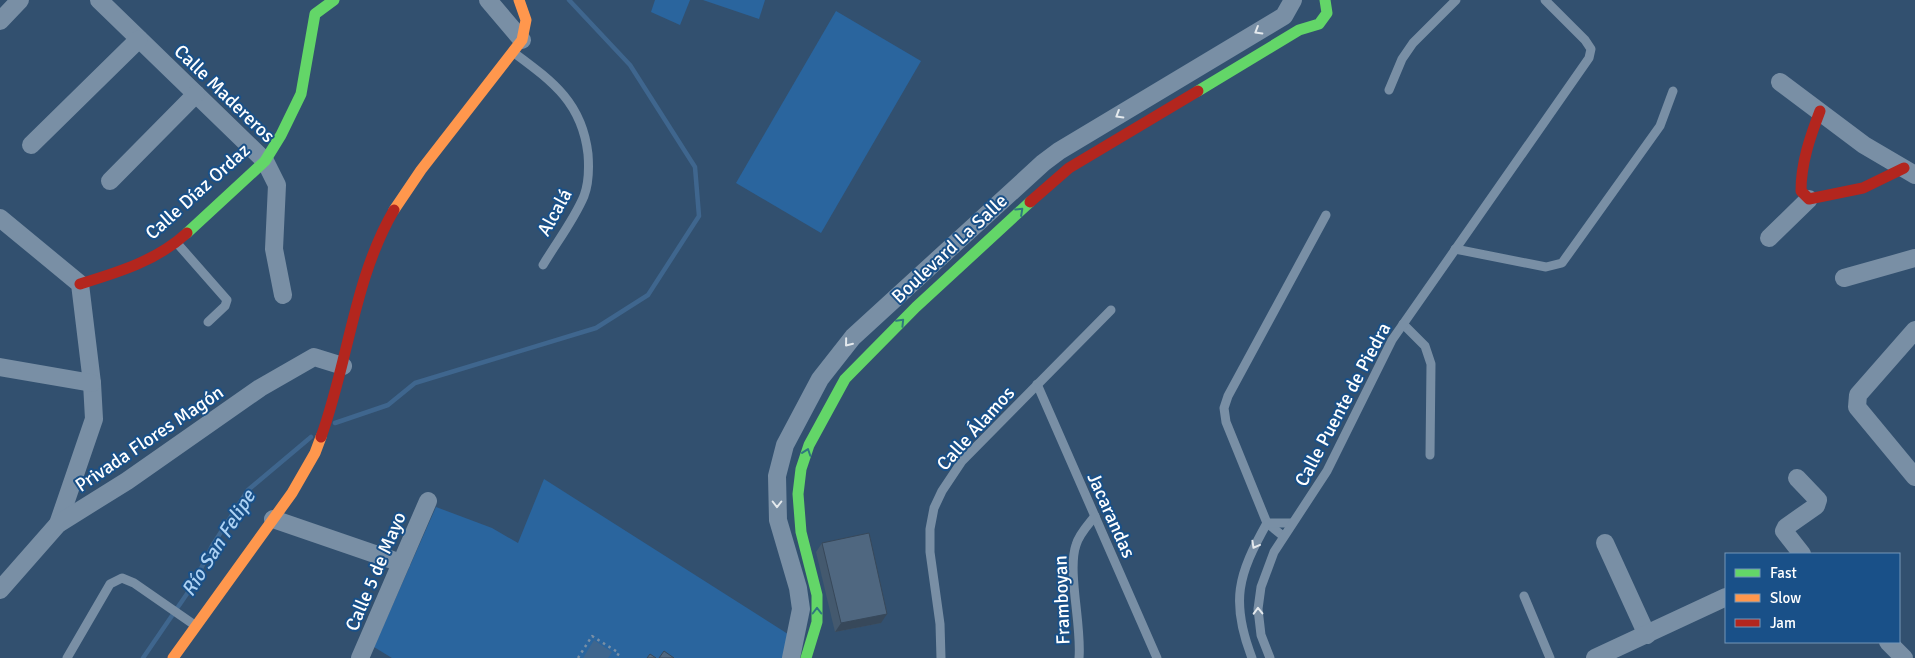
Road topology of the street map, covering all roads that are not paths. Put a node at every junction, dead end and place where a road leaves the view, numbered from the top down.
1 (20, 0) edge
2 (99, 0) edge
3 (334, 0) edge
4 (488, 0) edge
5 (519, 0) edge
6 (1293, 0) edge
7 (1325, 0) edge
8 (1456, 0) edge
9 (1545, 0) edge
10 (0, 21) edge
11 (138, 39) junction
12 (517, 46) junction
13 (1780, 82) dead end
14 (1389, 90) dead end
15 (1673, 91) dead end
16 (196, 94) junction
17 (1820, 111) junction
18 (31, 145) dead end
19 (265, 161) junction
20 (1909, 172) edge
21 (110, 182) dead end
22 (1809, 199) junction
23 (1326, 215) dead end
24 (0, 218) edge
25 (1769, 238) dead end
26 (176, 242) junction
27 (1455, 250) junction
28 (1915, 258) edge
29 (543, 265) dead end
30 (1844, 278) dead end
31 (80, 284) junction
32 (283, 296) dead end
33 (1111, 310) dead end
34 (208, 322) dead end
35 (1404, 324) junction
36 (1915, 330) edge
37 (343, 366) junction
38 (0, 367) edge
39 (92, 383) junction
40 (1037, 384) junction
41 (1430, 455) dead end
42 (1915, 477) edge
43 (1797, 478) dead end
44 (428, 502) dead end
45 (1095, 516) junction
46 (273, 519) junction
47 (1291, 523) junction
48 (58, 524) junction
49 (1267, 524) junction
50 (1283, 536) junction
51 (1605, 543) dead end
52 (1801, 553) edge
53 (401, 563) junction
54 (0, 590) edge
55 (1524, 596) dead end
56 (1725, 598) edge
57 (192, 623) junction
58 (1647, 635) junction
59 (1889, 643) edge
60 (67, 658) edge
61 (173, 658) edge
62 (360, 658) edge
63 (791, 658) edge
64 (806, 658) edge
65 (941, 658) edge
66 (1079, 658) edge
67 (1157, 658) edge
68 (1252, 658) edge
69 (1270, 658) edge
70 (1550, 658) edge
71 (1595, 658) edge
72 (1904, 658) edge

1 - 10 street
2 - 11 street, Calle Madereros
3 - 19 street, Calle Díaz Ordaz
4 - 12 street
5 - 12 street
6 -> 63 street, Boulevard La Salle
64 -> 7 street, Boulevard La Salle
8 - 14 lane
9 - 27 lane, Calle Puente de Piedra
11 - 16 street, Calle Madereros
11 - 18 street
12 - 29 lane, Alcalá
12 - 37 street
13 - 17 street
15 - 27 lane
16 - 19 street, Calle Madereros
16 - 21 street
17 - 20 street
17 - 22 street
19 - 26 street, Calle Díaz Ordaz
19 - 32 street, Calle Madereros
20 - 22 street
22 - 25 street
23 - 49 lane
24 - 31 street
26 - 31 street, Calle Díaz Ordaz
26 - 34 lane
27 - 35 lane, Calle Puente de Piedra
28 - 30 street
31 - 39 street
33 - 40 lane, Calle Álamos
35 - 41 lane
35 - 47 lane, Calle Puente de Piedra
36 - 42 street
37 - 46 street
37 - 48 street, Privada Flores Magón
38 - 39 street
39 - 48 street
40 - 45 lane, Jacarandas
40 - 65 lane, Calle Álamos
43 - 52 street
44 - 53 street, Calle 5 de Mayo
45 - 66 lane, Framboyan
45 - 67 lane, Jacarandas
46 - 53 street
46 - 57 street
47 - 49 lane
47 - 50 lane, Calle Puente de Piedra
48 - 54 street, Privada Flores Magón
49 - 50 lane
49 -> 68 lane
69 -> 50 lane, Calle Puente de Piedra
51 - 58 street
53 - 62 street, Calle 5 de Mayo
55 - 70 lane
56 - 58 street
57 - 60 lane
57 - 61 street
58 - 71 street
59 - 72 street

